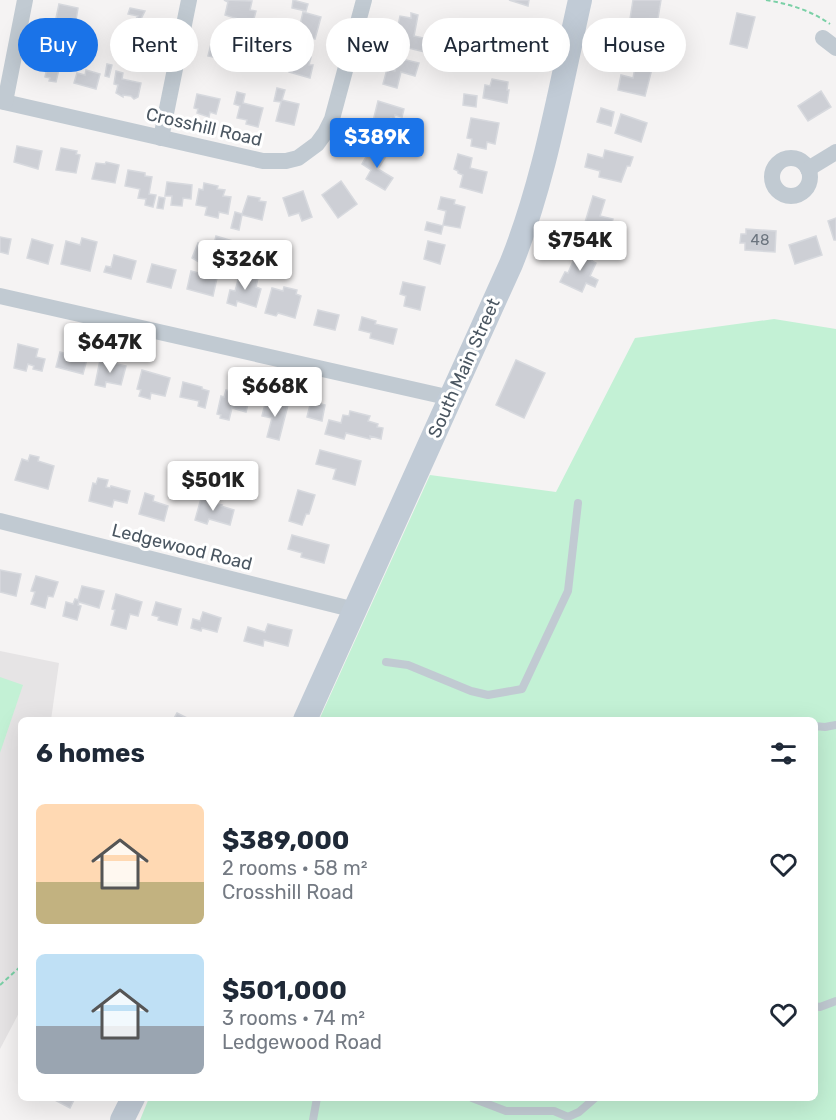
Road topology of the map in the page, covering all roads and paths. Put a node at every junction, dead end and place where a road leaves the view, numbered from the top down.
1 (25, 0) edge
2 (189, 0) edge
3 (364, 0) edge
4 (580, 0) edge
5 (766, 0) edge
6 (832, 38) edge
7 (3, 102) edge
8 (161, 138) junction
9 (836, 152) edge
10 (808, 169) dead end
11 (0, 296) edge
12 (451, 398) junction
13 (578, 503) dead end
14 (0, 521) edge
15 (355, 610) junction
16 (386, 662) dead end
17 (306, 717) edge
18 (836, 725) edge
19 (818, 726) edge
20 (18, 969) edge
21 (0, 985) edge
22 (836, 1001) edge
23 (818, 1007) edge
24 (132, 1101) edge
25 (316, 1101) edge
26 (480, 1101) edge
27 (592, 1101) edge
28 (122, 1120) edge
29 (313, 1120) edge

1 - 7 street
2 - 8 street
3 - 8 street, Crosshill Road
4 - 12 main road, South Main Street
5 - 6 path
7 - 8 street, Crosshill Road
9 - 10 street
11 - 12 street
12 - 15 main road, South Main Street
13 - 16 lane
14 - 15 street, Ledgewood Road
15 - 17 main road, South Main Street
18 - 19 lane
20 - 21 path
22 - 23 lane
24 - 28 main road
25 - 29 lane
26 - 27 lane

